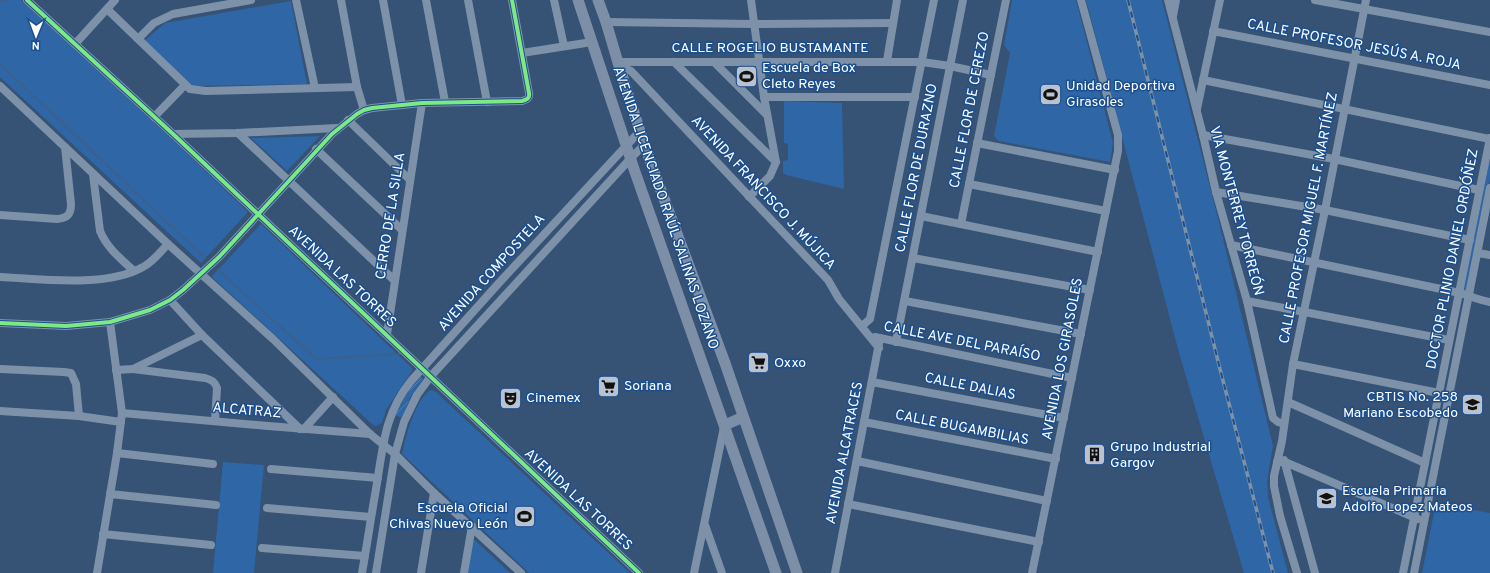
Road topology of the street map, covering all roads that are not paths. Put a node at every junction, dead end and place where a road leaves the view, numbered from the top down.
1 (27, 0) edge
2 (115, 0) edge
3 (251, 0) edge
4 (296, 0) edge
5 (340, 0) edge
6 (383, 0) edge
7 (426, 0) edge
8 (468, 0) edge
9 (512, 0) edge
10 (554, 0) edge
11 (578, 0) edge
12 (598, 0) edge
13 (751, 0) edge
14 (897, 0) edge
15 (934, 0) edge
16 (963, 0) edge
17 (1006, 0) edge
18 (1080, 0) edge
19 (1168, 0) edge
20 (1176, 0) edge
21 (1220, 0) edge
22 (1315, 0) edge
23 (1366, 0) edge
24 (107, 9) junction
25 (1364, 10) junction
26 (1173, 18) junction
27 (606, 22) junction
28 (893, 23) junction
29 (754, 24) junction
30 (1213, 31) junction
31 (1490, 32) edge
32 (138, 39) junction
33 (592, 42) junction
34 (75, 44) junction
35 (564, 46) junction
36 (522, 53) junction
37 (1354, 59) junction
38 (887, 61) junction
39 (674, 62) junction
40 (714, 62) junction
41 (760, 62) junction
42 (922, 62) junction
43 (618, 64) junction
44 (950, 66) junction
45 (991, 75) junction
46 (1202, 80) junction
47 (185, 85) junction
48 (1490, 85) edge
49 (0, 86) edge
50 (357, 87) junction
51 (315, 88) junction
52 (764, 97) junction
53 (915, 97) junction
54 (445, 102) junction
55 (487, 102) junction
56 (422, 103) junction
57 (402, 105) junction
58 (1344, 109) junction
59 (364, 110) junction
60 (1196, 112) junction
61 (767, 115) junction
62 (154, 117) junction
63 (348, 120) junction
64 (338, 128) junction
65 (640, 131) junction
66 (238, 133) junction
67 (173, 134) junction
68 (1203, 135) junction
69 (1490, 138) edge
70 (977, 143) junction
71 (627, 144) junction
72 (645, 144) junction
73 (65, 147) junction
74 (316, 149) junction
75 (631, 158) junction
76 (1334, 160) junction
77 (776, 162) junction
78 (1115, 170) junction
79 (93, 174) junction
80 (288, 180) junction
81 (410, 180) junction
82 (969, 184) junction
83 (1490, 188) edge
84 (1479, 190) junction
85 (1216, 192) junction
86 (749, 198) junction
87 (1488, 208) edge
88 (1326, 210) junction
89 (1106, 211) junction
90 (258, 214) junction
91 (0, 215) edge
92 (920, 216) junction
93 (961, 224) junction
94 (402, 230) junction
95 (548, 230) junction
96 (557, 238) junction
97 (1470, 240) junction
98 (168, 244) junction
99 (1231, 246) junction
100 (1098, 252) junction
101 (1478, 253) junction
102 (1490, 255) edge
103 (913, 258) junction
104 (1314, 263) junction
105 (134, 271) junction
106 (200, 273) junction
107 (0, 277) edge
108 (394, 280) junction
109 (498, 284) junction
110 (1090, 290) junction
111 (507, 292) junction
112 (1460, 293) junction
113 (1469, 296) junction
114 (170, 300) junction
115 (904, 301) junction
116 (1247, 302) junction
117 (1490, 302) edge
118 (1304, 312) junction
119 (110, 322) junction
120 (0, 323) edge
121 (862, 326) junction
122 (202, 334) junction
123 (387, 334) junction
124 (1081, 334) junction
125 (870, 336) junction
126 (880, 338) junction
127 (1449, 340) junction
128 (896, 342) junction
129 (879, 348) junction
130 (1293, 364) junction
131 (423, 368) junction
132 (0, 369) edge
133 (133, 369) junction
134 (116, 370) junction
135 (431, 376) junction
136 (1072, 378) junction
137 (872, 382) junction
138 (1439, 393) junction
139 (334, 397) junction
140 (1288, 402) junction
141 (0, 411) edge
142 (122, 413) junction
143 (79, 416) junction
144 (743, 418) junction
145 (1064, 418) junction
146 (214, 421) junction
147 (121, 422) junction
148 (864, 422) junction
149 (1284, 424) junction
150 (725, 425) junction
151 (302, 429) junction
152 (370, 434) junction
153 (383, 444) junction
154 (117, 453) junction
155 (395, 454) junction
156 (1056, 459) junction
157 (857, 461) junction
158 (1280, 462) junction
159 (1425, 463) junction
160 (213, 464) dead end
161 (272, 469) dead end
162 (378, 478) junction
163 (434, 493) junction
164 (110, 494) junction
165 (1047, 501) junction
166 (848, 504) junction
167 (216, 505) dead end
168 (267, 508) dead end
169 (371, 517) junction
170 (1414, 518) junction
171 (1425, 521) junction
172 (705, 524) junction
173 (472, 526) junction
174 (103, 534) junction
175 (1039, 542) junction
176 (211, 545) dead end
177 (262, 548) dead end
178 (365, 556) junction
179 (97, 573) edge
180 (362, 573) edge
181 (376, 573) edge
182 (421, 573) edge
183 (464, 573) edge
184 (521, 573) edge
185 (639, 573) edge
186 (694, 573) edge
187 (722, 573) edge
188 (776, 573) edge
189 (797, 573) edge
190 (835, 573) edge
191 (1032, 573) edge
192 (1297, 573) edge
193 (1315, 573) edge
194 (1403, 573) edge
195 (1414, 573) edge

1 - 34 street, AVENIDA LAS TORRES
2 - 24 street
3 - 32 street
4 - 51 street
5 - 50 street
6 - 57 street
7 - 54 street
8 - 55 street
9 - 36 street
10 - 35 street
11 - 33 main road, AVENIDA LICENCIADO RAÚL SALINAS LOZANO
12 - 27 main road, AVENIDA LICENCIADO RAÚL SALINAS LOZANO
13 - 29 street
14 - 28 street
15 - 42 street
16 - 44 street, CALLE FLOR DE DURAZNO
17 - 45 street, CALLE FLOR DE CEREZO
18 - 78 street, AVENIDA LOS GIRASOLES
19 - 26 street, VIA MONTERREY TORREÓN
20 - 26 street
21 - 30 street
22 - 25 street
23 - 25 street, CALLE PROFESOR MIGUEL F. MARTÍNEZ
24 - 32 street
24 - 34 street
25 - 31 street
25 - 37 street, CALLE PROFESOR MIGUEL F. MARTÍNEZ
26 - 60 street, VIA MONTERREY TORREÓN
27 - 29 street
27 - 43 main road, AVENIDA LICENCIADO RAÚL SALINAS LOZANO
28 - 29 street
28 - 38 street
29 - 41 street
30 - 37 street, CALLE PROFESOR JESÚS A. ROJA
30 - 46 street
32 - 47 street
33 - 35 street
33 - 71 main road, AVENIDA LICENCIADO RAÚL SALINAS LOZANO
34 - 62 street, AVENIDA LAS TORRES
35 - 36 street
36 - 55 street
37 - 48 street, CALLE PROFESOR JESÚS A. ROJA
37 - 58 street, CALLE PROFESOR MIGUEL F. MARTÍNEZ
38 - 41 street, CALLE ROGELIO BUSTAMANTE
38 - 42 street, CALLE ROGELIO BUSTAMANTE
39 - 40 street, CALLE ROGELIO BUSTAMANTE
39 - 43 street, CALLE ROGELIO BUSTAMANTE
39 - 77 street
40 - 41 street, CALLE ROGELIO BUSTAMANTE
40 - 61 street
41 - 52 street
42 - 44 street, CALLE ROGELIO BUSTAMANTE
42 - 53 street
43 - 65 main road, AVENIDA LICENCIADO RAÚL SALINAS LOZANO
43 - 86 street, AVENIDA FRANCISCO J. MÚJICA
44 - 45 street, CALLE ROGELIO BUSTAMANTE
44 - 92 street, CALLE FLOR DE DURAZNO
45 - 70 street, CALLE FLOR DE CEREZO
46 - 58 street
46 - 60 street
47 - 51 street
47 - 62 street
49 - 73 street
50 - 51 street
50 - 59 street
52 - 53 street
52 - 61 street
53 - 121 street
54 - 55 street
54 - 56 street
56 - 57 street
56 - 81 street, CERRO DE LA SILLA
57 - 59 street
58 - 69 street
58 - 76 street, CALLE PROFESOR MIGUEL F. MARTÍNEZ
59 - 63 street
60 - 68 street, VIA MONTERREY TORREÓN
61 - 77 street
62 - 67 street, AVENIDA LAS TORRES
63 - 64 street
63 - 81 street
64 - 66 street
64 - 74 street
65 - 71 street, AVENIDA COMPOSTELA
65 - 72 main road, AVENIDA LICENCIADO RAÚL SALINAS LOZANO
66 - 67 street
66 - 80 street
67 - 90 street, AVENIDA LAS TORRES
68 - 76 street
68 - 85 street, VIA MONTERREY TORREÓN
69 - 84 street, DOCTOR PLINIO DANIEL ORDÓÑEZ
70 - 78 street
70 - 82 street, CALLE FLOR DE CEREZO
71 - 75 main road, AVENIDA LICENCIADO RAÚL SALINAS LOZANO
71 - 95 street, AVENIDA COMPOSTELA
72 - 75 street, AVENIDA COMPOSTELA
72 - 144 main road, AVENIDA LICENCIADO RAÚL SALINAS LOZANO
73 - 79 street
73 - 91 street
74 - 80 street
74 - 94 street
75 - 96 street, AVENIDA COMPOSTELA
75 - 150 main road, AVENIDA LICENCIADO RAÚL SALINAS LOZANO
76 - 84 street
76 - 88 street, CALLE PROFESOR MIGUEL F. MARTÍNEZ
77 - 86 street
78 - 89 street, AVENIDA LOS GIRASOLES
79 - 98 street
79 - 105 street
80 - 90 street
80 - 108 street
81 - 94 street, CERRO DE LA SILLA
82 - 89 street
82 - 93 street, CALLE FLOR DE CEREZO
83 - 87 street, DOCTOR PLINIO DANIEL ORDÓÑEZ
84 - 97 street, DOCTOR PLINIO DANIEL ORDÓÑEZ
85 - 88 street
85 - 99 street, VIA MONTERREY TORREÓN
86 - 121 street, AVENIDA FRANCISCO J. MÚJICA
87 - 101 street, DOCTOR PLINIO DANIEL ORDÓÑEZ
88 - 97 street
88 - 104 street, CALLE PROFESOR MIGUEL F. MARTÍNEZ
89 - 100 street, AVENIDA LOS GIRASOLES
90 - 106 street
90 - 123 street, AVENIDA LAS TORRES
92 - 93 street
92 - 103 street, CALLE FLOR DE DURAZNO
93 - 100 street
94 - 108 street, CERRO DE LA SILLA
95 - 96 street
95 - 109 street, AVENIDA COMPOSTELA
96 - 111 street, AVENIDA COMPOSTELA
97 - 112 street, DOCTOR PLINIO DANIEL ORDÓÑEZ
98 - 105 street
98 - 106 street
99 - 104 street
99 - 116 street, VIA MONTERREY TORREÓN
100 - 110 street, AVENIDA LOS GIRASOLES
101 - 102 street
101 - 113 street, DOCTOR PLINIO DANIEL ORDÓÑEZ
103 - 110 street
103 - 115 street, CALLE FLOR DE DURAZNO
104 - 112 street
104 - 118 street, CALLE PROFESOR MIGUEL F. MARTÍNEZ
105 - 107 street
106 - 114 street
106 - 139 street
108 - 123 street, CERRO DE LA SILLA
109 - 111 street
109 - 131 street, AVENIDA COMPOSTELA
110 - 124 street, AVENIDA LOS GIRASOLES
111 - 135 street, AVENIDA COMPOSTELA
112 - 113 street
112 - 127 street, DOCTOR PLINIO DANIEL ORDÓÑEZ
113 - 117 street
113 - 171 street, DOCTOR PLINIO DANIEL ORDÓÑEZ
114 - 119 street
114 - 122 street
115 - 124 street
115 - 128 street, CALLE FLOR DE DURAZNO
116 - 118 street
116 - 149 street, VIA MONTERREY TORREÓN
118 - 127 street
118 - 130 street, CALLE PROFESOR MIGUEL F. MARTÍNEZ
119 - 120 street
119 - 134 street
121 - 125 street, AVENIDA FRANCISCO J. MÚJICA
122 - 133 street
122 - 151 street
123 - 131 street, AVENIDA LAS TORRES
124 - 136 street, AVENIDA LOS GIRASOLES
125 - 126 street, CALLE AVE DEL PARAÍSO
125 - 129 street, AVENIDA FRANCISCO J. MÚJICA
126 - 128 street, CALLE AVE DEL PARAÍSO
126 - 129 street, AVENIDA ALCATRACES
127 - 138 street, DOCTOR PLINIO DANIEL ORDÓÑEZ
128 - 136 street, CALLE AVE DEL PARAÍSO
129 - 137 street, AVENIDA ALCATRACES
130 - 138 street
130 - 140 street, CALLE PROFESOR MIGUEL F. MARTÍNEZ
131 - 135 street, AVENIDA LAS TORRES
131 - 153 street, AVENIDA COMPOSTELA
132 - 143 street
133 - 134 street
133 - 146 street
134 - 142 street
135 - 155 street, AVENIDA COMPOSTELA
135 - 185 street, AVENIDA LAS TORRES
136 - 145 street, AVENIDA LOS GIRASOLES
137 - 145 street, CALLE DALIAS
137 - 148 street, AVENIDA ALCATRACES
138 - 159 street, DOCTOR PLINIO DANIEL ORDÓÑEZ
139 - 151 street
139 - 152 street
140 - 149 street, CALLE PROFESOR MIGUEL F. MARTÍNEZ
140 - 159 street
141 - 143 street
142 - 146 street, ALCATRAZ
142 - 147 street
143 - 147 street
144 - 150 main road
144 - 189 main road, AVENIDA LICENCIADO RAÚL SALINAS LOZANO
145 - 156 street, AVENIDA LOS GIRASOLES
146 - 151 street, ALCATRAZ
147 - 154 street
148 - 156 street, CALLE BUGAMBILIAS
148 - 157 street, AVENIDA ALCATRACES
149 - 158 street, CALLE PROFESOR MIGUEL F. MARTÍNEZ
150 - 172 street
150 - 188 main road, AVENIDA LICENCIADO RAÚL SALINAS LOZANO
151 - 152 street, ALCATRAZ
152 - 153 street
153 - 155 street
153 - 162 street, AVENIDA COMPOSTELA
154 - 160 street
154 - 164 street
155 - 163 street
155 - 181 street, AVENIDA COMPOSTELA
156 - 165 street, AVENIDA LOS GIRASOLES
157 - 165 street
157 - 166 street, AVENIDA ALCATRACES
158 - 170 street
158 - 192 street, CALLE PROFESOR MIGUEL F. MARTÍNEZ
158 - 193 street
159 - 170 street, DOCTOR PLINIO DANIEL ORDÓÑEZ
161 - 162 street
162 - 169 street, AVENIDA COMPOSTELA
163 - 173 street
163 - 182 street
164 - 167 street
164 - 174 street
165 - 175 street, AVENIDA LOS GIRASOLES
166 - 175 street
166 - 190 street, AVENIDA ALCATRACES
168 - 169 street
169 - 178 street, AVENIDA COMPOSTELA
170 - 171 street
170 - 194 street, DOCTOR PLINIO DANIEL ORDÓÑEZ
171 - 195 street, DOCTOR PLINIO DANIEL ORDÓÑEZ
172 - 186 street
172 - 187 street
173 - 183 street
173 - 184 street
174 - 176 street
174 - 179 street
175 - 191 street, AVENIDA LOS GIRASOLES
177 - 178 street
178 - 180 street, AVENIDA COMPOSTELA

